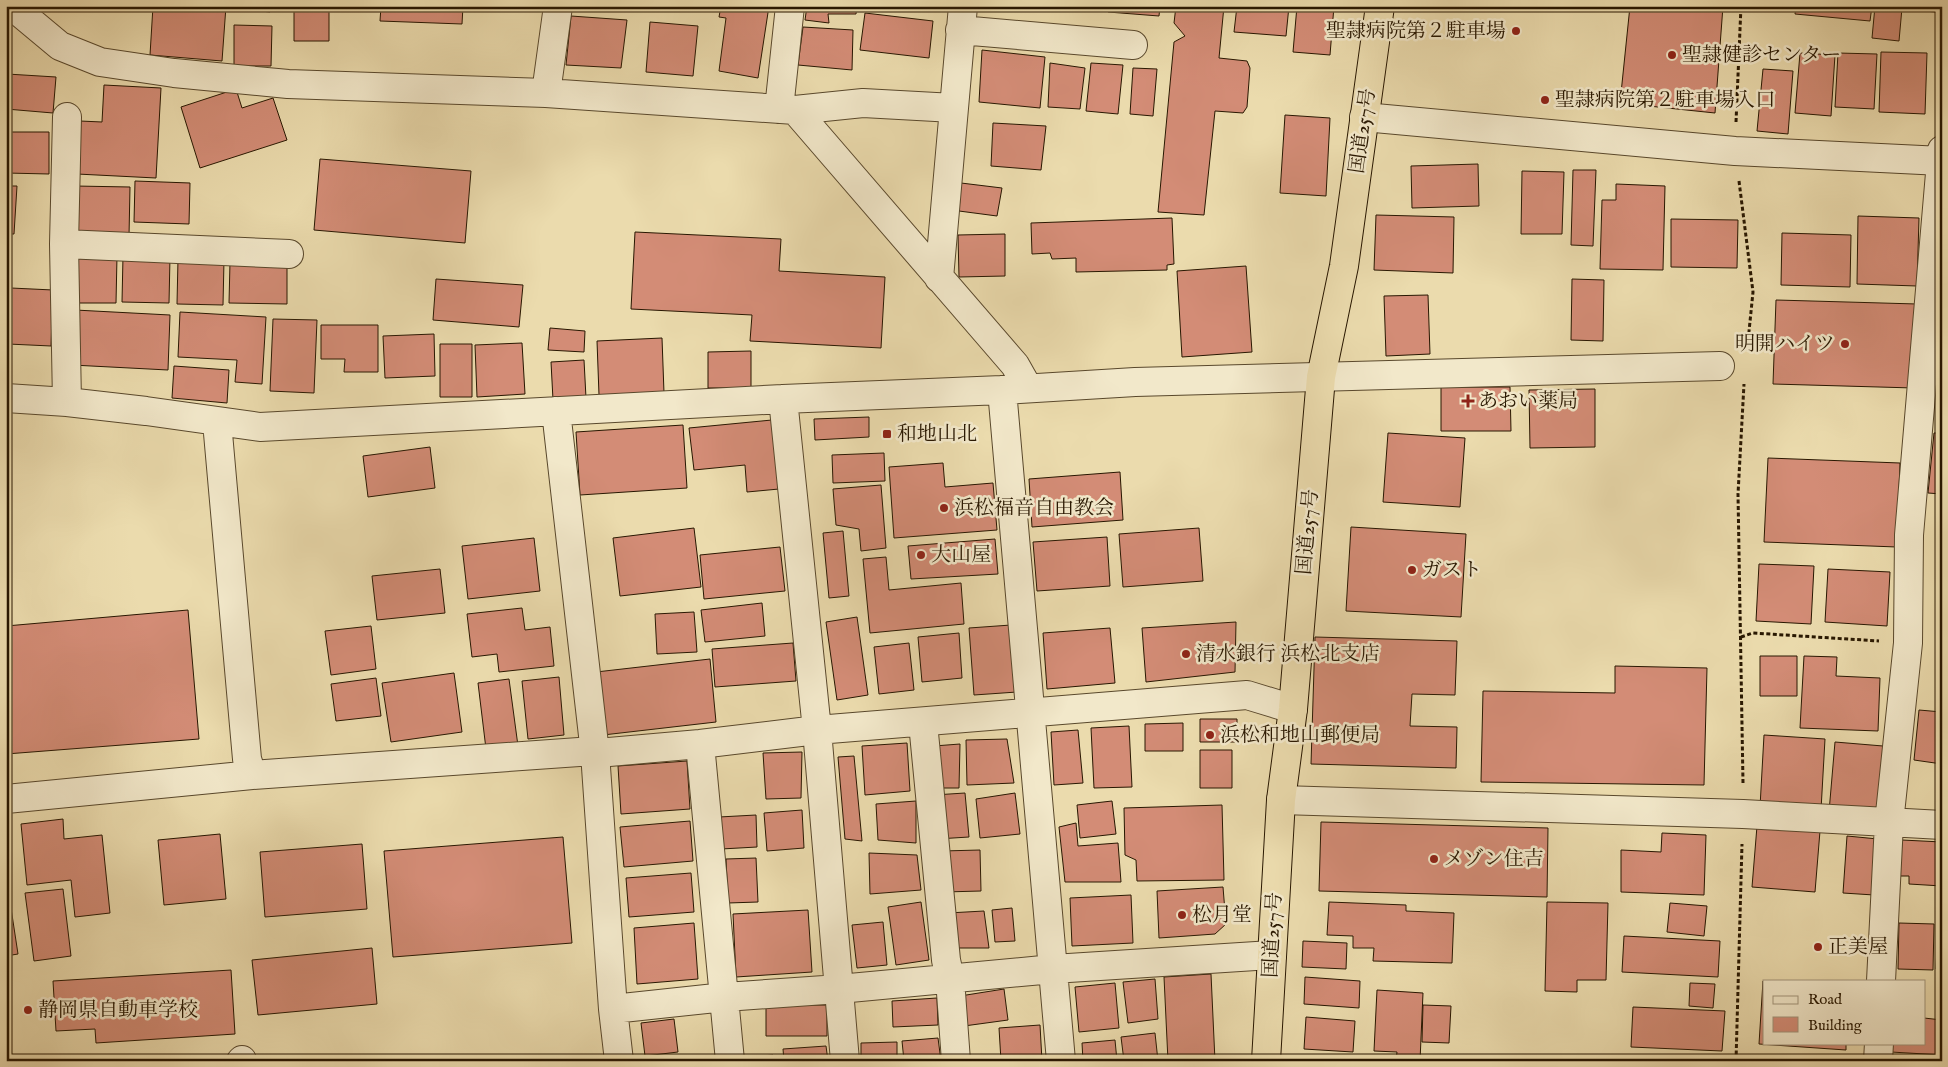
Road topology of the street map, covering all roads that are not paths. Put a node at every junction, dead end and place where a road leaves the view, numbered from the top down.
1 (12, 6) edge
2 (558, 6) edge
3 (790, 6) edge
4 (1380, 6) edge
5 (961, 18) edge
6 (1133, 45) dead end
7 (546, 92) junction
8 (954, 108) junction
9 (787, 110) junction
10 (67, 117) dead end
11 (1364, 117) junction
12 (1941, 157) edge
13 (64, 244) junction
14 (289, 254) dead end
15 (939, 278) junction
16 (1720, 366) dead end
17 (1321, 377) junction
18 (1015, 389) junction
19 (6, 398) edge
20 (783, 399) junction
21 (67, 402) junction
22 (556, 411) junction
23 (217, 422) junction
24 (1293, 709) junction
25 (1030, 713) junction
26 (923, 722) junction
27 (816, 730) junction
28 (700, 744) junction
29 (595, 753) junction
30 (252, 775) junction
31 (6, 799) edge
32 (1281, 800) junction
33 (1889, 823) junction
34 (1942, 825) edge
35 (1272, 955) junction
36 (1053, 969) junction
37 (950, 979) junction
38 (1881, 980) edge
39 (839, 989) junction
40 (725, 996) junction
41 (613, 1009) junction
42 (1878, 1044) edge
43 (619, 1061) edge
44 (730, 1061) edge
45 (845, 1061) edge
46 (956, 1061) edge
47 (1061, 1061) edge
48 (1266, 1061) edge
49 (1878, 1061) edge

1 - 7 street
2 - 7 street
3 - 9 street
4 - 11 highway, 国道257号
5 - 6 street
5 - 8 street
7 - 9 street
8 - 9 street
8 - 15 street
9 - 15 street
10 - 13 street
11 - 12 street
11 - 17 highway, 国道257号
12 - 33 street
13 - 14 street
13 - 21 street
15 - 18 street
16 - 17 street
17 - 18 street
17 - 24 highway, 国道257号
18 - 20 street
18 - 25 street
19 - 21 street
20 - 22 street
20 - 27 street
21 - 23 street
22 - 23 street
22 - 29 street
23 - 30 street
24 - 25 street
24 - 32 highway, 国道257号
25 - 26 street
25 - 36 street
26 - 27 street
26 - 37 street
27 - 28 street
27 - 39 street
28 - 29 street
28 - 40 street
29 - 30 street
29 - 41 street
30 - 31 street
32 - 33 street
32 - 35 highway, 国道257号
33 - 34 street
33 - 38 street
35 - 36 street
35 - 48 highway, 国道257号
36 - 37 street
36 - 47 street
37 - 39 street
37 - 46 street
39 - 40 street
39 - 45 street
40 - 41 street
40 - 44 street
41 - 43 street
42 - 49 street

